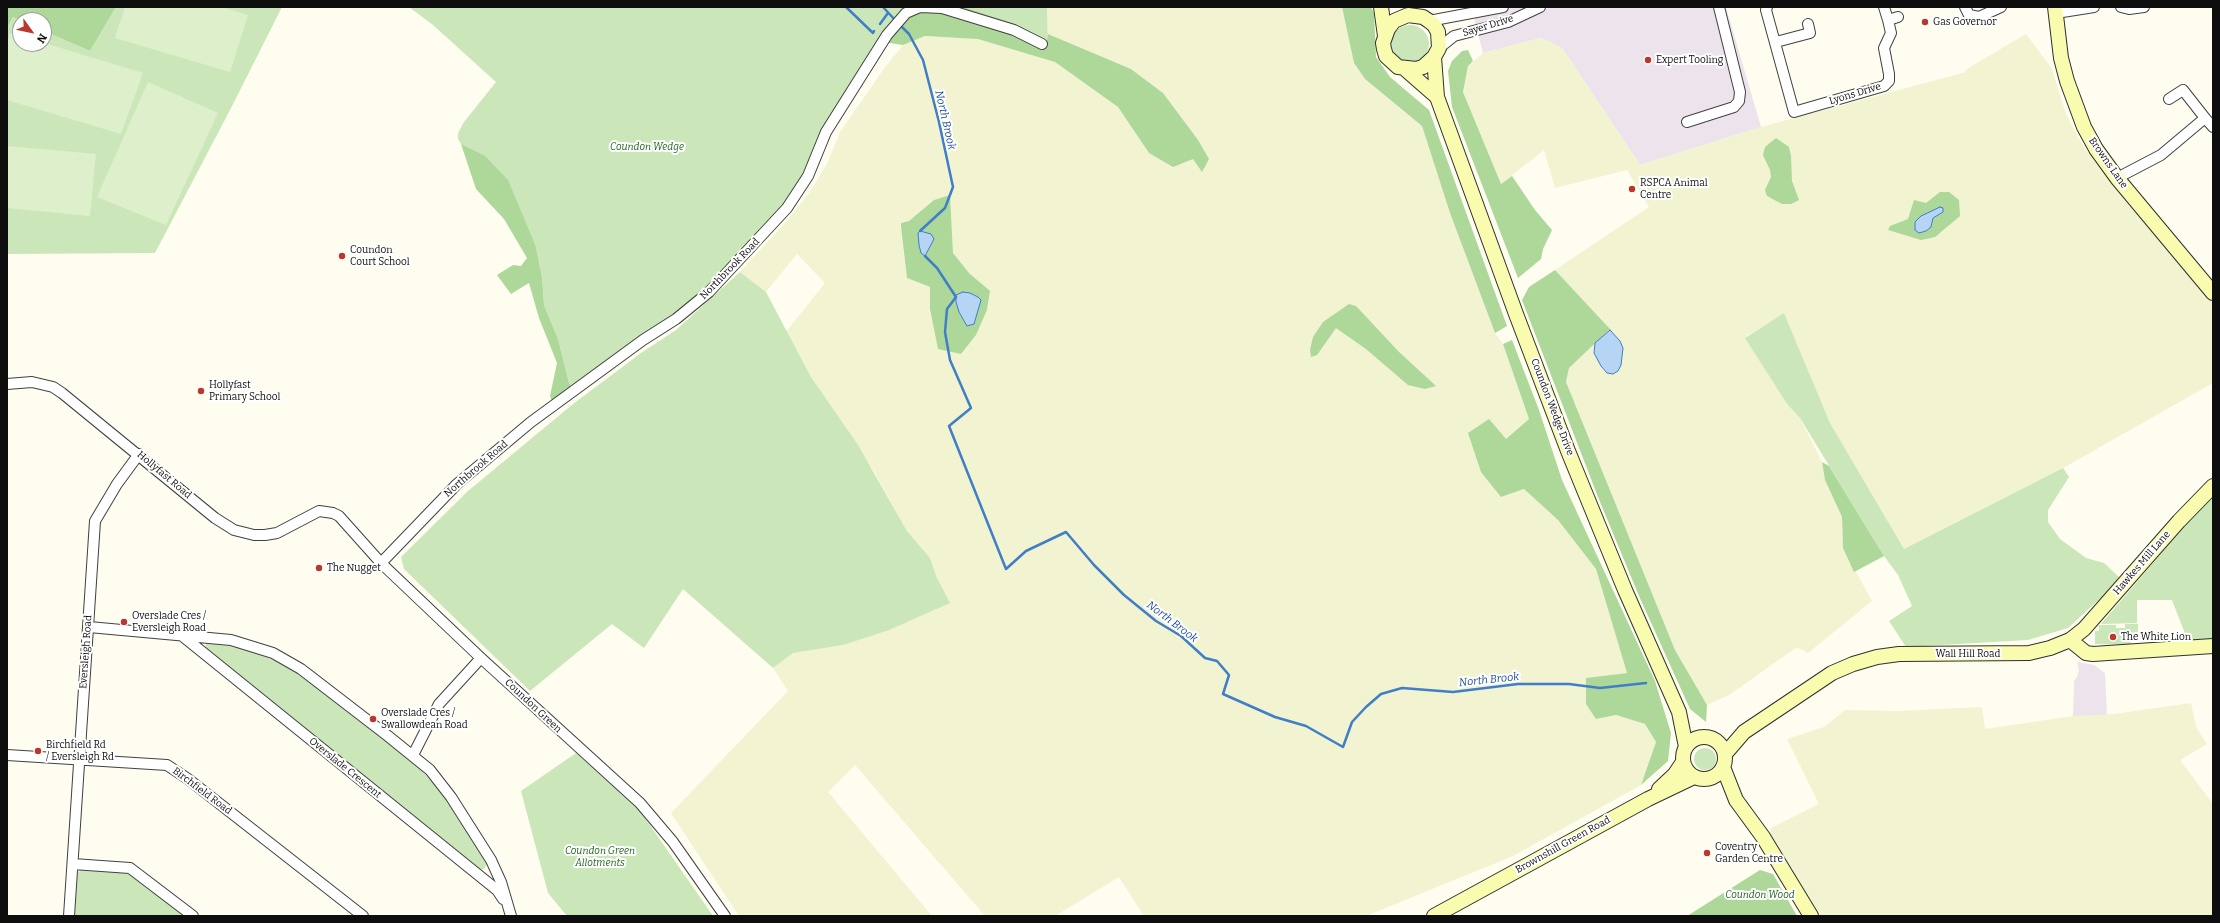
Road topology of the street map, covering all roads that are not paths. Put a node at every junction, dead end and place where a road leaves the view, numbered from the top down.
1 (1381, 7) edge
2 (1403, 7) edge
3 (1503, 7) edge
4 (1540, 7) edge
5 (1719, 7) edge
6 (1767, 7) edge
7 (1884, 7) edge
8 (1965, 7) edge
9 (2001, 7) edge
10 (2094, 7) edge
11 (2121, 7) edge
12 (2144, 7) edge
13 (2056, 10) edge
14 (1415, 16) junction
15 (1898, 17) dead end
16 (1888, 20) junction
17 (1429, 21) junction
18 (1810, 33) dead end
19 (1385, 36) junction
20 (1776, 42) junction
21 (1042, 44) dead end
22 (1436, 53) junction
23 (1405, 69) junction
24 (1437, 97) junction
25 (2169, 100) dead end
26 (2205, 118) junction
27 (1687, 122) dead end
28 (2213, 127) edge
29 (2117, 178) junction
30 (2213, 293) edge
31 (7, 384) edge
32 (139, 454) junction
33 (2213, 486) edge
34 (325, 510) joint
35 (382, 562) junction
36 (89, 627) junction
37 (180, 634) junction
38 (2070, 640) junction
39 (2213, 646) edge
40 (481, 658) junction
41 (1679, 712) junction
42 (1739, 736) junction
43 (1711, 738) junction
44 (1686, 747) junction
45 (413, 755) junction
46 (7, 756) edge
47 (79, 759) junction
48 (1724, 760) junction
49 (1683, 762) junction
50 (1701, 778) junction
51 (1648, 799) junction
52 (1736, 800) junction
53 (73, 864) junction
54 (508, 904) junction
55 (69, 916) edge
56 (193, 916) edge
57 (363, 916) edge
58 (511, 916) edge
59 (725, 916) edge
60 (1434, 916) edge
61 (1811, 916) edge

1 - 19 street, Coundon Wedge Drive
2 - 14 street
3 - 17 street, Sayer Drive
4 - 22 street, Sayer Drive
5 - 27 street
6 - 20 street, Lyons Drive
7 - 16 street
8 - 9 street
10 - 13 street
11 - 12 street
13 - 29 street, Browns Lane
14 - 17 street
14 - 19 street
15 - 16 street
16 - 20 street, Lyons Drive
17 - 22 street, Coundon Wedge Drive
18 - 20 street
19 - 23 street, Coundon Wedge Drive
21 - 35 street, Northbrook Road
22 - 23 street
22 - 24 street, Coundon Wedge Drive
23 - 24 street, Coundon Wedge Drive
24 - 41 street, Coundon Wedge Drive
25 - 26 street
26 - 28 street
26 - 29 street
29 - 30 street, Browns Lane
31 - 32 street, Hollyfast Road
32 - 34 street, Hollyfast Road
32 - 36 street, Eversleigh Road
33 - 38 street, Hawkes Mill Lane
34 - 35 street, Coundon Green
35 - 40 street, Coundon Green
36 - 37 street, Overslade Crescent
36 - 47 street, Eversleigh Road
37 - 45 street, Overslade Crescent
37 - 54 street, Overslade Crescent
38 - 39 street
38 - 42 street, Wall Hill Road
40 - 45 street
40 - 59 street, Coundon Green
41 - 43 street, Coundon Wedge Drive
41 - 44 street, Coundon Wedge Drive
42 - 43 street, Wall Hill Road
42 - 48 street, Wall Hill Road
43 - 44 street
43 - 48 street
44 - 49 street
45 - 54 street, Overslade Crescent
46 - 47 street, Birchfield Road
47 - 53 street, Eversleigh Road
47 - 57 street, Birchfield Road
48 - 50 street
48 - 52 street
49 - 50 street
49 - 51 street
50 - 51 street, Brownshill Green Road
50 - 52 street
51 - 60 street, Brownshill Green Road
52 - 61 street
53 - 55 street, Eversleigh Road
53 - 56 street
54 - 58 street, Overslade Crescent

